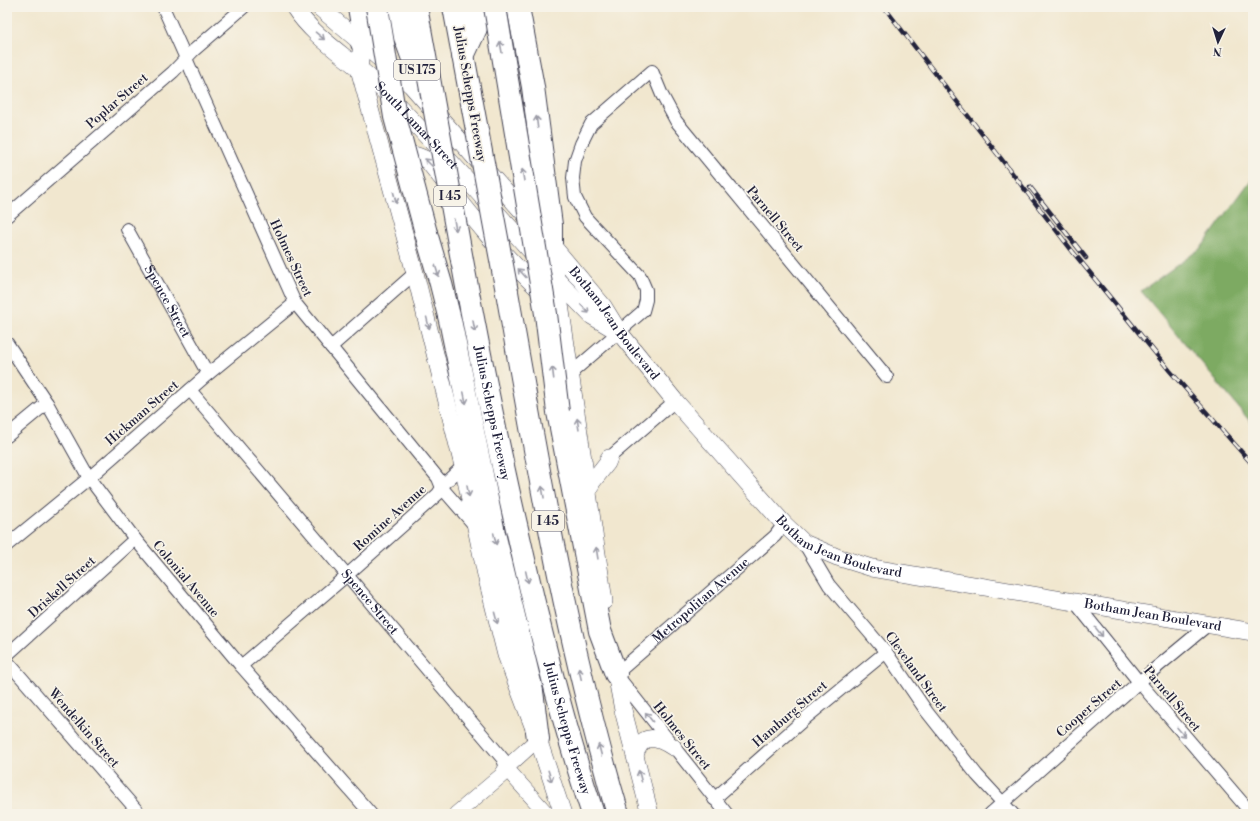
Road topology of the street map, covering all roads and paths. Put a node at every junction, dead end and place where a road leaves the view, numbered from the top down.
1 (162, 7) edge
2 (244, 7) edge
3 (294, 7) edge
4 (319, 7) edge
5 (359, 7) edge
6 (376, 7) edge
7 (400, 7) edge
8 (416, 7) edge
9 (454, 7) edge
10 (474, 7) edge
11 (495, 7) edge
12 (518, 7) edge
13 (362, 43) junction
14 (463, 56) junction
15 (186, 58) junction
16 (359, 69) junction
17 (411, 85) junction
18 (379, 86) junction
19 (368, 104) junction
20 (439, 131) junction
21 (387, 169) junction
22 (7, 216) edge
23 (127, 229) dead end
24 (551, 244) junction
25 (415, 273) junction
26 (558, 281) junction
27 (295, 303) junction
28 (560, 309) junction
29 (619, 332) junction
30 (7, 342) edge
31 (331, 347) junction
32 (208, 374) junction
33 (570, 374) junction
34 (887, 377) dead end
35 (190, 390) junction
36 (675, 401) junction
37 (47, 403) junction
38 (7, 436) edge
39 (609, 458) junction
40 (584, 460) junction
41 (464, 466) junction
42 (89, 478) junction
43 (442, 488) junction
44 (588, 492) junction
45 (784, 524) junction
46 (475, 526) junction
47 (135, 539) junction
48 (804, 542) junction
49 (7, 545) edge
50 (346, 576) junction
51 (1074, 601) junction
52 (1209, 624) junction
53 (1253, 632) edge
54 (886, 652) junction
55 (7, 654) edge
56 (7, 661) edge
57 (242, 666) junction
58 (616, 674) junction
59 (1139, 682) junction
60 (538, 739) junction
61 (673, 747) junction
62 (635, 755) junction
63 (506, 768) junction
64 (714, 799) junction
65 (1002, 802) junction
66 (140, 814) edge
67 (370, 814) edge
68 (456, 814) edge
69 (547, 814) edge
70 (563, 814) edge
71 (593, 814) edge
72 (618, 814) edge
73 (650, 814) edge
74 (727, 814) edge
75 (990, 814) edge
76 (1012, 814) edge
77 (1252, 814) edge

1 - 15 street, Holmes Street
2 - 15 street, Poplar Street
3 -> 16 main road, South Lamar Street
4 - 13 main road, South Lamar Street
5 - 13 highway
6 -> 60 highway, bridge
7 - 20 highway, US 175, bridge
8 - 20 highway, Julius Schepps Freeway / I 45, bridge
9 - 14 highway, Julius Schepps Freeway / I 45
10 - 14 highway
58 -> 11 highway, bridge
24 -> 12 highway
13 - 16 main road
13 - 17 main road, South Lamar Street
72 -> 14 highway, Julius Schepps Freeway / I 45, bridge
15 - 22 street, Poplar Street
15 - 27 street, Holmes Street
16 - 18 main road, South Lamar Street
16 - 19 main road
17 - 18 main road
17 - 24 main road, South Lamar Street
18 - 19 main road
18 - 26 main road, South Lamar Street
19 - 21 main road
20 -> 71 highway, Julius Schepps Freeway / I 45, bridge
21 -> 25 main road
28 -> 21 main road
23 - 32 street, Spence Street
24 - 26 main road
24 - 29 main road, Botham Jean Boulevard
25 - 31 street
25 -> 41 main road
26 - 28 main road
26 -> 29 main road, South Lamar Street
27 - 31 street, Holmes Street
27 - 32 street, Hickman Street
28 - 33 main road
29 - 33 street
29 - 34 street, Parnell Street
29 - 36 main road, Botham Jean Boulevard
30 - 37 street, Colonial Avenue
31 - 43 street, Holmes Street
32 - 35 street, Hickman Street
40 -> 33 main road
35 - 42 street, Hickman Street
35 - 50 street, Spence Street
36 - 39 street
36 - 45 main road, Botham Jean Boulevard
37 - 38 street
37 - 42 street, Colonial Avenue
39 - 40 main road
39 - 44 main road
40 - 44 main road
41 - 43 street, Romine Avenue
41 -> 46 main road
42 - 47 street, Colonial Avenue
42 - 49 street, Hickman Street
43 - 46 street, Holmes Street
43 - 50 street, Romine Avenue
58 -> 44 main road
45 - 48 main road, Botham Jean Boulevard
45 - 58 street, Metropolitan Avenue
46 -> 60 main road
47 - 55 street, Driskell Street
47 - 57 street, Colonial Avenue
48 - 51 main road, Botham Jean Boulevard
48 - 54 street, Cleveland Street
50 - 57 street, Romine Avenue
50 - 63 street, Spence Street
51 - 52 main road, Botham Jean Boulevard
51 -> 59 street, Parnell Street
52 - 53 main road, Botham Jean Boulevard
52 - 59 street, Cooper Street
54 - 64 street, Hamburg Street
54 - 65 street, Cleveland Street
56 - 66 street, Wendelkin Street
57 - 67 street, Colonial Avenue
61 -> 58 street, Holmes Street
58 - 62 main road
59 - 65 street, Cooper Street
59 -> 77 street, Parnell Street
60 - 63 street
60 -> 70 main road
61 - 62 main road
61 - 64 street, Holmes Street
73 -> 62 main road
63 - 68 street
63 - 69 street, Spence Street
64 - 74 street, Holmes Street
65 - 75 street, Cooper Street
65 - 76 street, Cleveland Street

